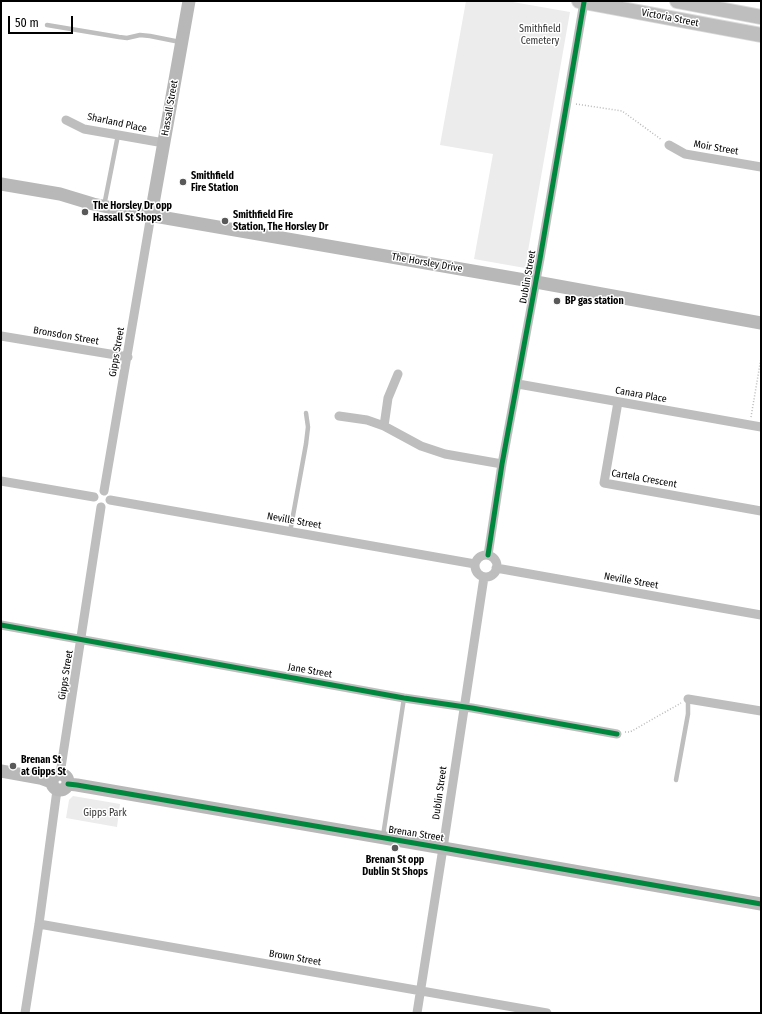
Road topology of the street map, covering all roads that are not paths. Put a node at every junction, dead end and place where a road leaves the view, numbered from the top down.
1 (189, 1) edge
2 (582, 1) edge
3 (677, 1) edge
4 (610, 4) edge
5 (761, 16) edge
6 (47, 25) dead end
7 (761, 35) edge
8 (181, 42) junction
9 (66, 120) dead end
10 (118, 135) junction
11 (164, 143) junction
12 (669, 145) road end
13 (761, 167) edge
14 (1, 184) edge
15 (1, 192) edge
16 (99, 205) junction
17 (152, 215) junction
18 (536, 282) junction
19 (761, 323) edge
20 (1, 336) edge
21 (128, 358) junction
22 (398, 374) dead end
23 (518, 384) junction
24 (618, 402) junction
25 (306, 414) dead end
26 (339, 416) dead end
27 (384, 426) junction
28 (761, 426) edge
29 (502, 464) junction
30 (1, 481) edge
31 (104, 491) junction
32 (94, 497) junction
33 (110, 500) junction
34 (101, 507) junction
35 (761, 511) edge
36 (290, 532) junction
37 (488, 555) junction
38 (475, 564) junction
39 (496, 568) junction
40 (484, 576) junction
41 (761, 615) edge
42 (1, 626) edge
43 (81, 639) junction
44 (404, 698) junction
45 (688, 699) joint
46 (464, 707) junction
47 (761, 711) edge
48 (617, 734) road end
49 (1, 771) edge
50 (676, 780) dead end
51 (59, 783) junction
52 (382, 838) junction
53 (443, 848) junction
54 (761, 904) edge
55 (39, 924) junction
56 (420, 991) junction
57 (25, 1013) edge
58 (416, 1013) edge
59 (547, 1013) edge

1 - 8 main road, Hassall Street
2 - 4 main road, Victoria Street
2 - 18 street, Dublin Street
3 - 5 main road, Victoria Street
4 - 7 main road, Victoria Street
6 - 8 lane
8 - 11 main road, Hassall Street
9 - 10 street, Sharland Place
10 - 11 street, Sharland Place
10 - 16 lane
11 - 17 main road, Hassall Street
12 - 13 street, Moir Street
14 - 16 main road, The Horsley Drive
15 - 16 main road, The Horsley Drive
16 - 17 main road, The Horsley Drive
17 - 18 main road, The Horsley Drive
17 - 21 street, Gipps Street
18 - 19 main road, The Horsley Drive
18 - 23 street, Dublin Street
20 - 21 street, Bronsdon Street
21 - 31 street, Gipps Street
22 - 27 street
23 - 24 street, Canara Place
23 - 29 street, Dublin Street
24 - 28 street, Canara Place
24 - 35 street, Cartela Crescent
25 - 36 lane
26 - 27 street
27 - 29 street
29 - 37 street, Dublin Street
30 - 32 street
31 - 32 street
31 - 33 street
32 - 34 street
33 - 34 street
33 - 36 street, Neville Street
34 - 43 street, Gipps Street
36 - 38 street, Neville Street
37 - 38 street
37 - 39 street
38 - 40 street
39 - 40 street
39 - 41 street, Neville Street
40 - 46 street, Dublin Street
42 - 43 street, Jane Street
43 - 44 street, Jane Street
43 - 51 street, Gipps Street
44 - 46 street, Jane Street
44 - 52 lane
45 - 47 street
45 - 50 lane
46 - 48 street, Jane Street
46 - 53 street, Dublin Street
49 - 51 main road, Brenan Street
51 - 52 main road, Brenan Street
51 - 55 street, Gipps Street
52 - 53 main road, Brenan Street
53 - 54 main road, Brenan Street
53 - 56 street, Dublin Street
55 - 56 street, Brown Street
55 - 57 street, Gipps Street
56 - 58 street, Dublin Street
56 - 59 street, Brown Street

